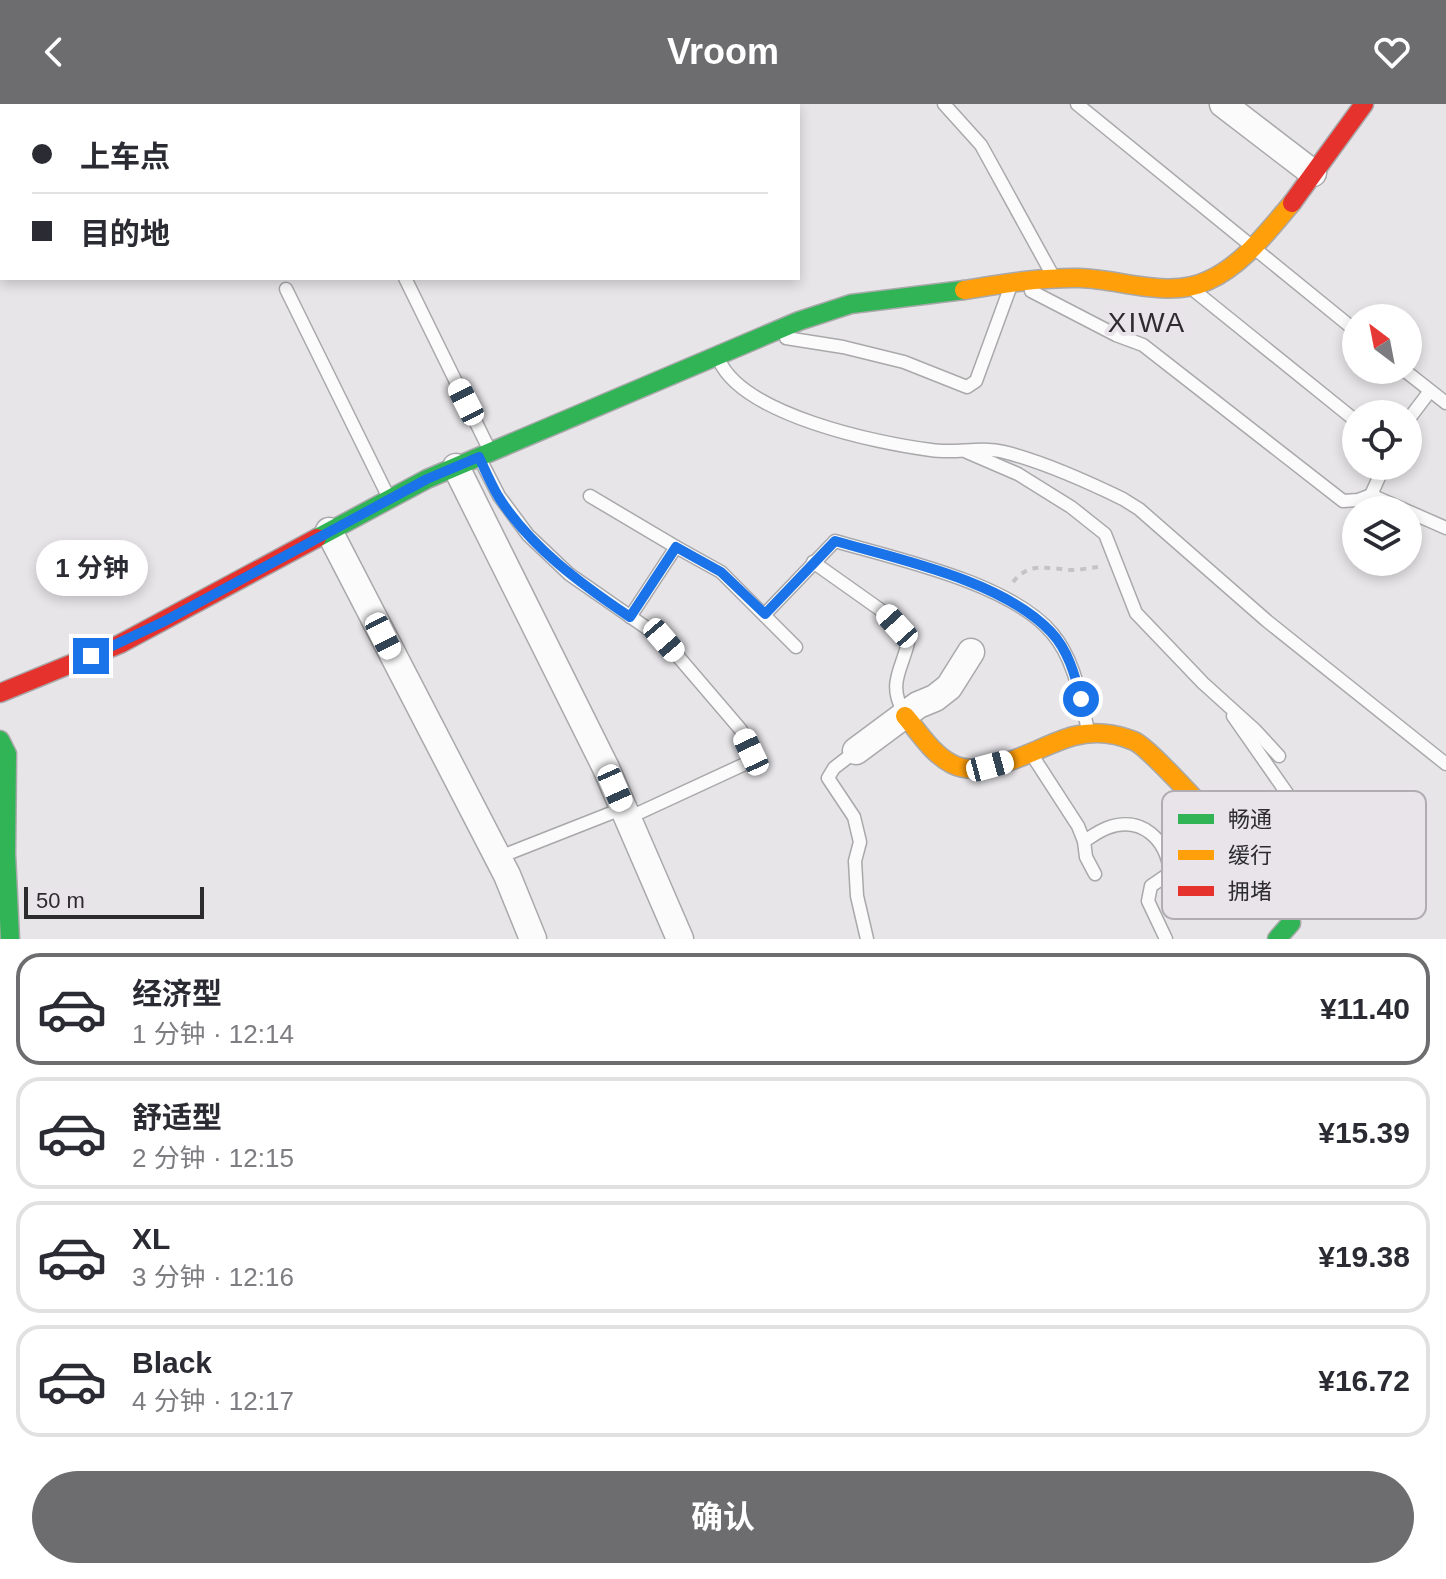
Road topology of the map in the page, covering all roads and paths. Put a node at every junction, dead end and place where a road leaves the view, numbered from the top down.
1 (944, 104) edge
2 (1077, 104) edge
3 (1223, 104) edge
4 (1354, 108) edge
5 (1313, 173) junction
6 (1252, 247) junction
7 (1055, 279) junction
8 (406, 280) edge
9 (1012, 283) junction
10 (1190, 288) junction
11 (286, 289) dead end
12 (1342, 320) edge
13 (767, 335) junction
14 (718, 357) junction
15 (1421, 384) edge
16 (1430, 391) junction
17 (1422, 402) edge
18 (1446, 403) edge
19 (1342, 410) edge
20 (965, 452) junction
21 (475, 459) junction
22 (1378, 480) edge
23 (1371, 495) junction
24 (590, 496) dead end
25 (390, 499) junction
26 (1446, 528) edge
27 (329, 531) junction
28 (676, 547) junction
29 (813, 562) junction
30 (1119, 564) junction
31 (1007, 600) junction
32 (765, 614) junction
33 (630, 617) junction
34 (796, 647) dead end
35 (971, 652) dead end
36 (0, 693) edge
37 (1227, 704) junction
38 (905, 716) junction
39 (1089, 733) junction
40 (0, 740) edge
41 (856, 751) joint
42 (1031, 753) junction
43 (1279, 756) dead end
44 (1446, 764) edge
45 (1185, 791) edge
46 (1286, 791) edge
47 (626, 813) junction
48 (1084, 841) junction
49 (1162, 847) edge
50 (497, 858) junction
51 (1095, 874) dead end
52 (1162, 878) edge
53 (1290, 919) edge
54 (10, 939) edge
55 (533, 939) edge
56 (680, 939) edge
57 (867, 939) edge
58 (1166, 939) edge
59 (1277, 939) edge

1 - 7 lane
2 - 6 lane
3 - 5 street
4 - 5 main road
5 - 6 main road
6 - 10 main road
6 - 12 lane
7 - 9 main road
7 - 10 main road
8 - 21 lane
9 - 13 main road
9 - 13 lane
9 - 23 lane
10 - 19 lane
11 - 25 lane
13 - 14 main road
14 - 20 lane
14 - 21 main road
15 - 16 lane
16 - 17 lane
16 - 18 lane
20 - 30 lane
20 - 44 lane
21 - 25 main road
21 - 33 lane
21 - 47 street
22 - 23 lane
23 - 26 lane
24 - 28 lane
25 - 27 main road
27 - 36 main road
27 - 50 street
28 - 32 lane
28 - 33 lane
29 - 31 lane
29 - 32 lane
29 - 38 lane
30 - 31 path
30 - 37 lane
31 - 39 lane
32 - 34 lane
33 - 47 lane
35 - 38 street
37 - 43 lane
37 - 46 lane
38 - 41 street
38 - 42 main road
39 - 42 main road
39 - 45 main road
40 - 54 main road
41 - 57 lane
42 - 48 lane
47 - 50 lane
47 - 56 street
48 - 49 lane
48 - 51 lane
50 - 55 street
52 - 58 lane
53 - 59 main road

